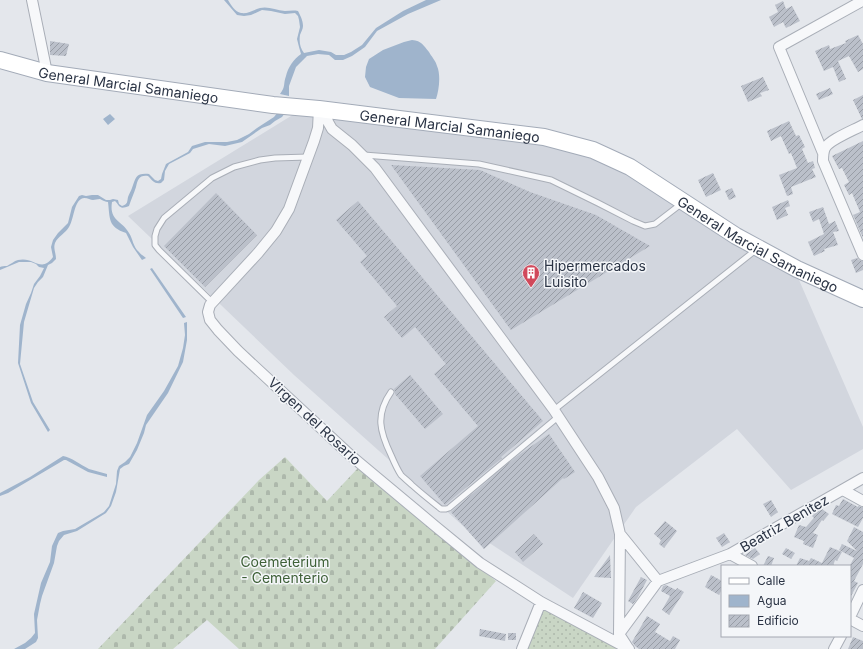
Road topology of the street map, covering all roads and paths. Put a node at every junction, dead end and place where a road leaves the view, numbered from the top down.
1 (32, 0) edge
2 (862, 1) edge
3 (0, 60) edge
4 (47, 74) junction
5 (322, 109) junction
6 (863, 125) edge
7 (824, 151) junction
8 (362, 155) junction
9 (309, 157) junction
10 (683, 202) junction
11 (758, 248) junction
12 (863, 256) edge
13 (863, 298) edge
14 (213, 303) junction
15 (391, 392) dead end
16 (556, 413) junction
17 (863, 478) edge
18 (842, 490) junction
19 (863, 500) edge
20 (620, 534) junction
21 (730, 554) junction
22 (750, 565) edge
23 (658, 581) junction
24 (863, 590) edge
25 (541, 602) junction
26 (851, 616) edge
27 (851, 619) edge
28 (863, 626) edge
29 (619, 634) junction
30 (840, 637) edge
31 (522, 649) edge
32 (629, 649) edge
33 (834, 649) edge

1 - 4 street
2 - 7 street
3 - 4 main road, General Marcial Samaniego
4 - 5 main road, General Marcial Samaniego
5 - 8 street
5 - 9 street
5 - 10 main road, General Marcial Samaniego
6 - 7 street
7 - 12 street
8 - 10 lane
8 - 16 street
9 - 14 street
9 - 14 lane
10 - 11 main road, General Marcial Samaniego
11 - 13 main road, General Marcial Samaniego
11 - 16 lane
14 - 25 street, Virgen del Rosario
15 - 16 lane
16 - 20 street
17 - 18 street, Beatriz Benitez
18 - 19 street
18 - 21 street, Beatriz Benitez
20 - 23 street
20 - 29 street
21 - 22 street
21 - 23 street, Beatriz Benitez
23 - 29 street
24 - 26 street
25 - 31 street
25 - 32 street, Virgen del Rosario
27 - 28 street
29 - 32 street
30 - 33 street

